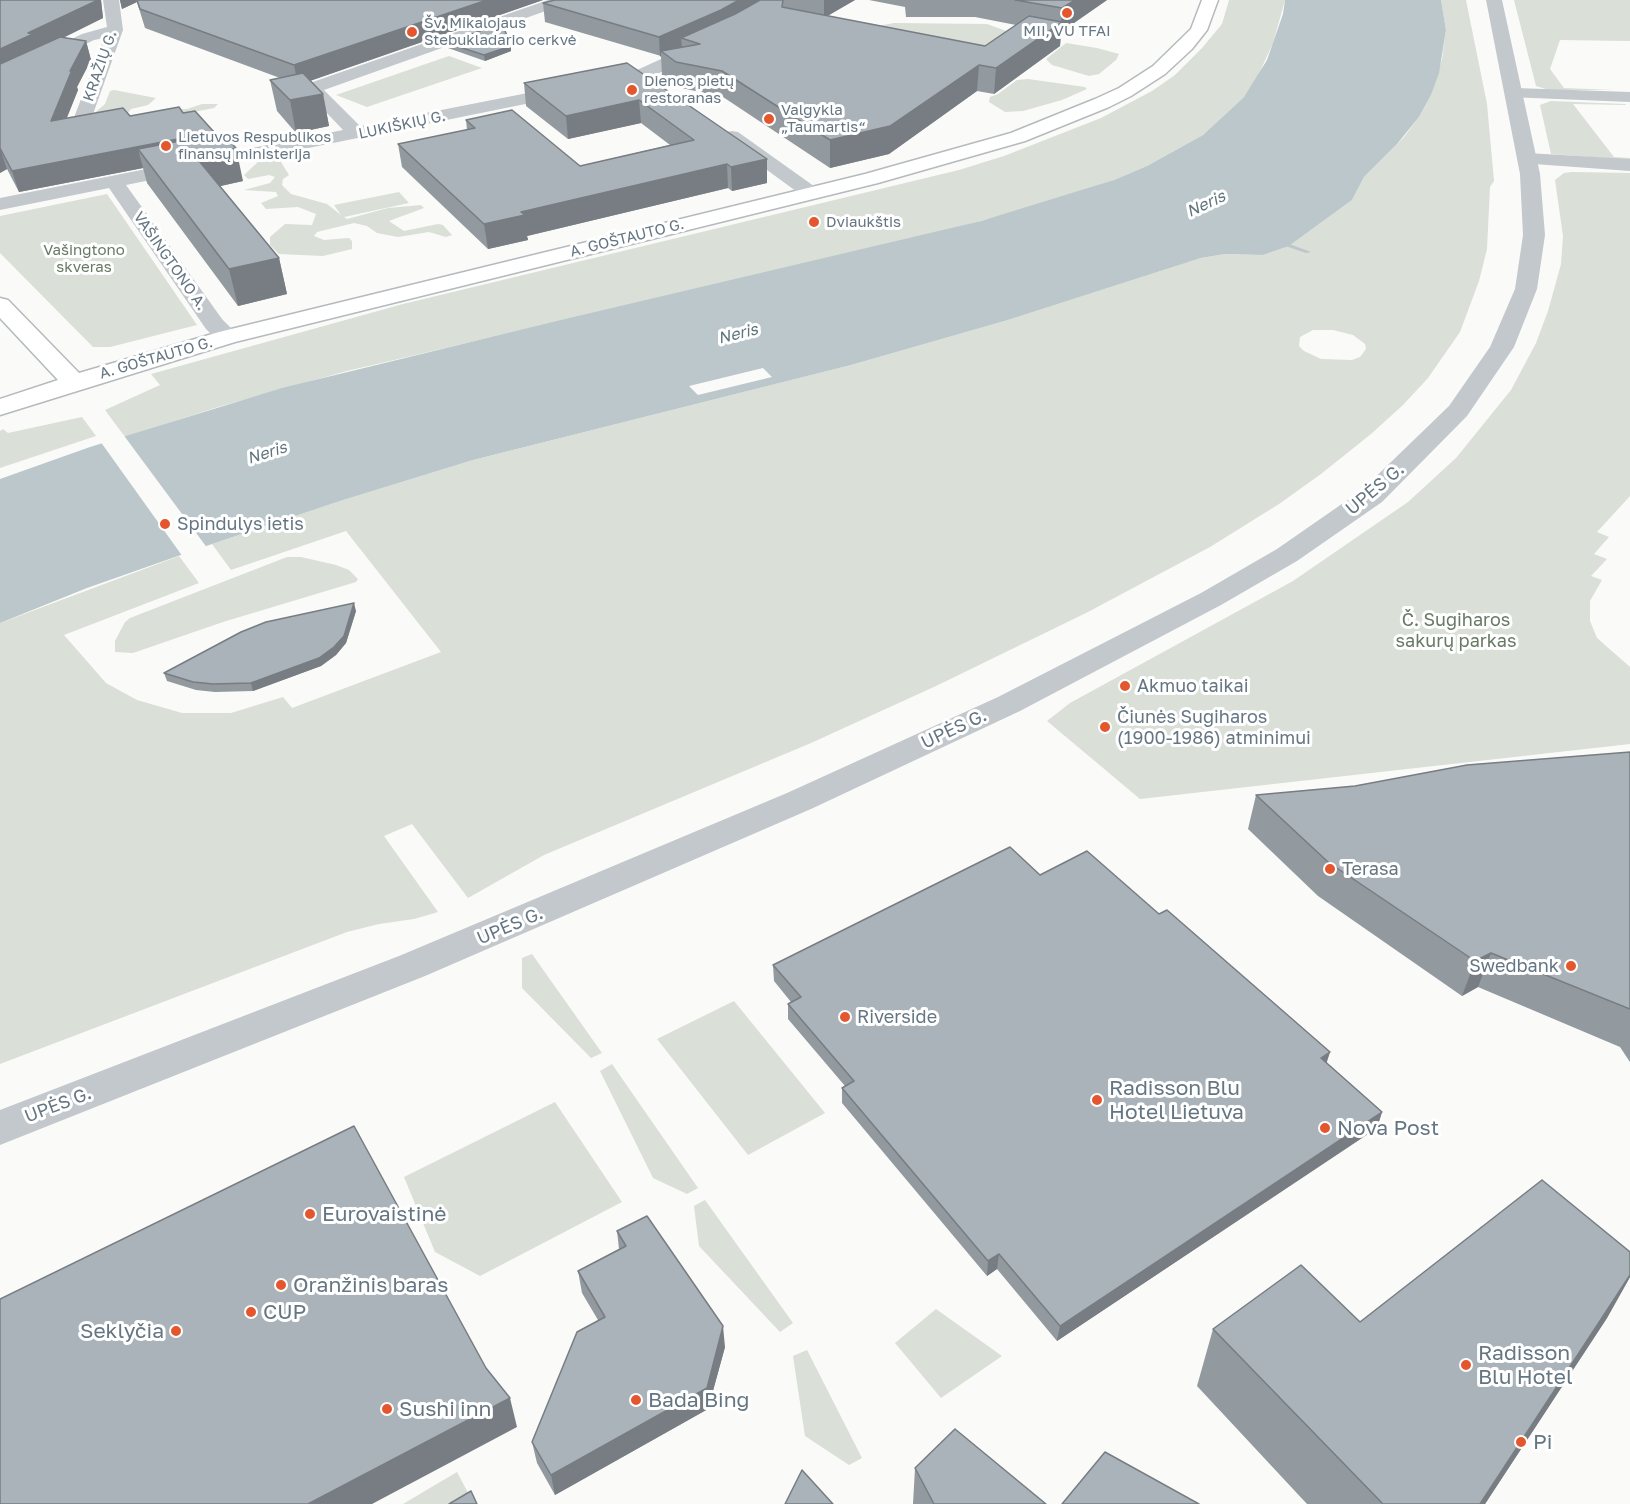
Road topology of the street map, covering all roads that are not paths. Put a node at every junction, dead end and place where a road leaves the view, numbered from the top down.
1 (111, 0) edge
2 (563, 0) edge
3 (1210, 0) edge
4 (1494, 0) edge
5 (115, 30) junction
6 (718, 39) edge
7 (643, 74) junction
8 (0, 81) edge
9 (660, 86) edge
10 (1515, 93) junction
11 (1630, 97) edge
12 (716, 125) edge
13 (78, 131) edge
14 (357, 134) junction
15 (1527, 159) junction
16 (1630, 165) edge
17 (115, 183) junction
18 (811, 193) junction
19 (0, 204) edge
20 (0, 305) edge
21 (227, 337) junction
22 (74, 382) junction
23 (0, 407) edge
24 (0, 1128) edge

1 - 5 street, KRAŽIŲ G.
2 - 14 street
3 - 18 main road, A. GOŠTAUTO G.
4 - 10 street, UPĖS G.
5 - 8 street
5 - 13 street, KRAŽIŲ G.
6 - 7 street, LUKIŠKIŲ G.
7 - 9 street
7 - 14 street, LUKIŠKIŲ G.
10 - 11 street
10 - 15 street, UPĖS G.
12 - 18 street
14 - 17 street, LUKIŠKIŲ G.
15 - 16 street
15 - 24 street, UPĖS G.
17 - 19 street, LUKIŠKIŲ G.
17 - 21 street, VAŠINGTONO A.
18 - 21 main road, A. GOŠTAUTO G.
20 - 22 main road
21 - 22 main road, A. GOŠTAUTO G.
22 - 23 main road, A. GOŠTAUTO G.

